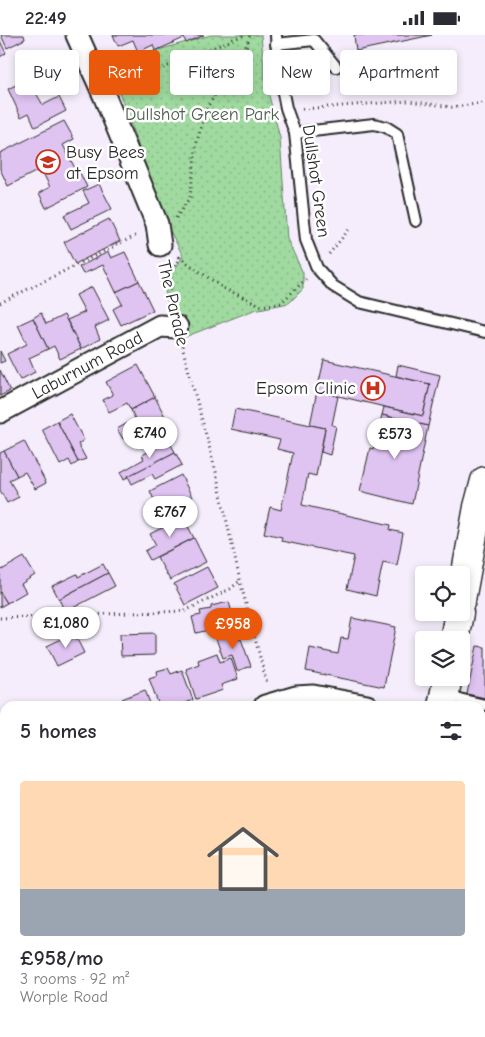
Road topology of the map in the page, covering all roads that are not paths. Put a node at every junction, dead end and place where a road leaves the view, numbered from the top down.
1 (77, 35) edge
2 (276, 40) edge
3 (336, 67) dead end
4 (296, 133) junction
5 (416, 221) dead end
6 (168, 234) road end
7 (177, 327) road end
8 (485, 332) edge
9 (0, 413) edge
10 (483, 499) edge
11 (468, 566) edge
12 (445, 693) edge
13 (282, 701) edge
14 (337, 701) edge
15 (472, 701) edge

1 - 6 street
2 - 3 lane
2 - 4 lane, Dullshot Green
4 - 5 lane
4 - 8 lane, Dullshot Green
7 - 9 street, Laburnum Road
10 - 11 main road
12 - 15 lane
13 - 14 street

